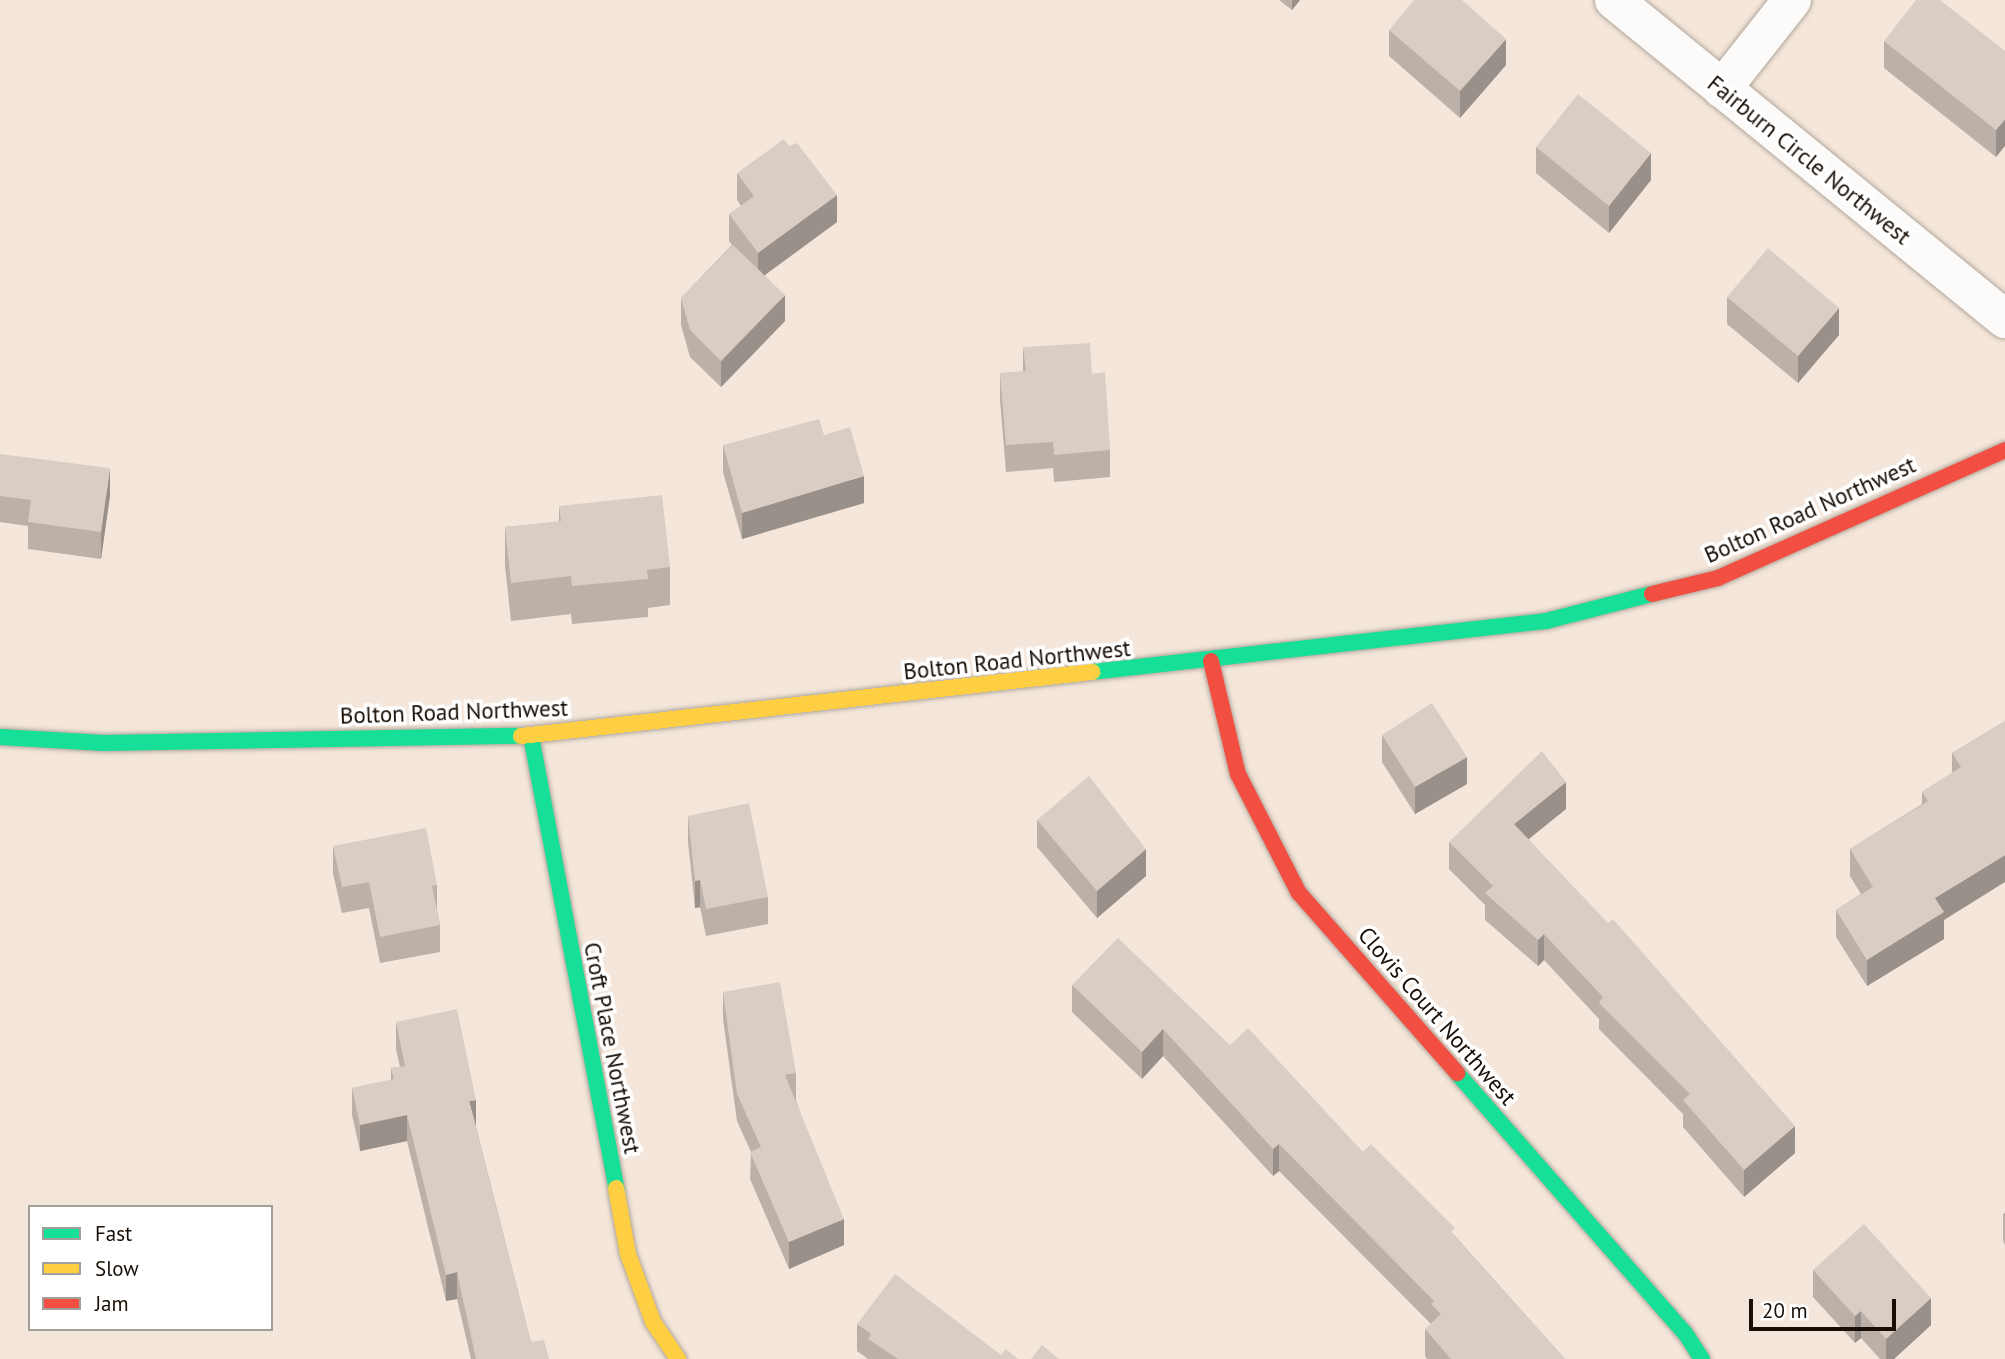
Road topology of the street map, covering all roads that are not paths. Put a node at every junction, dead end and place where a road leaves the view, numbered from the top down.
1 (1614, 0) edge
2 (1792, 0) edge
3 (1722, 89) junction
4 (2005, 319) edge
5 (2005, 450) edge
6 (1211, 661) junction
7 (530, 736) junction
8 (0, 737) edge
9 (678, 1359) edge
10 (1702, 1359) edge

1 - 3 street, Fairburn Circle Northwest
2 - 3 street
3 - 4 street, Fairburn Circle Northwest
5 - 6 street, Bolton Road Northwest
6 - 7 street, Bolton Road Northwest
6 - 10 street, Clovis Court Northwest
7 - 8 street, Bolton Road Northwest
7 - 9 street, Croft Place Northwest

